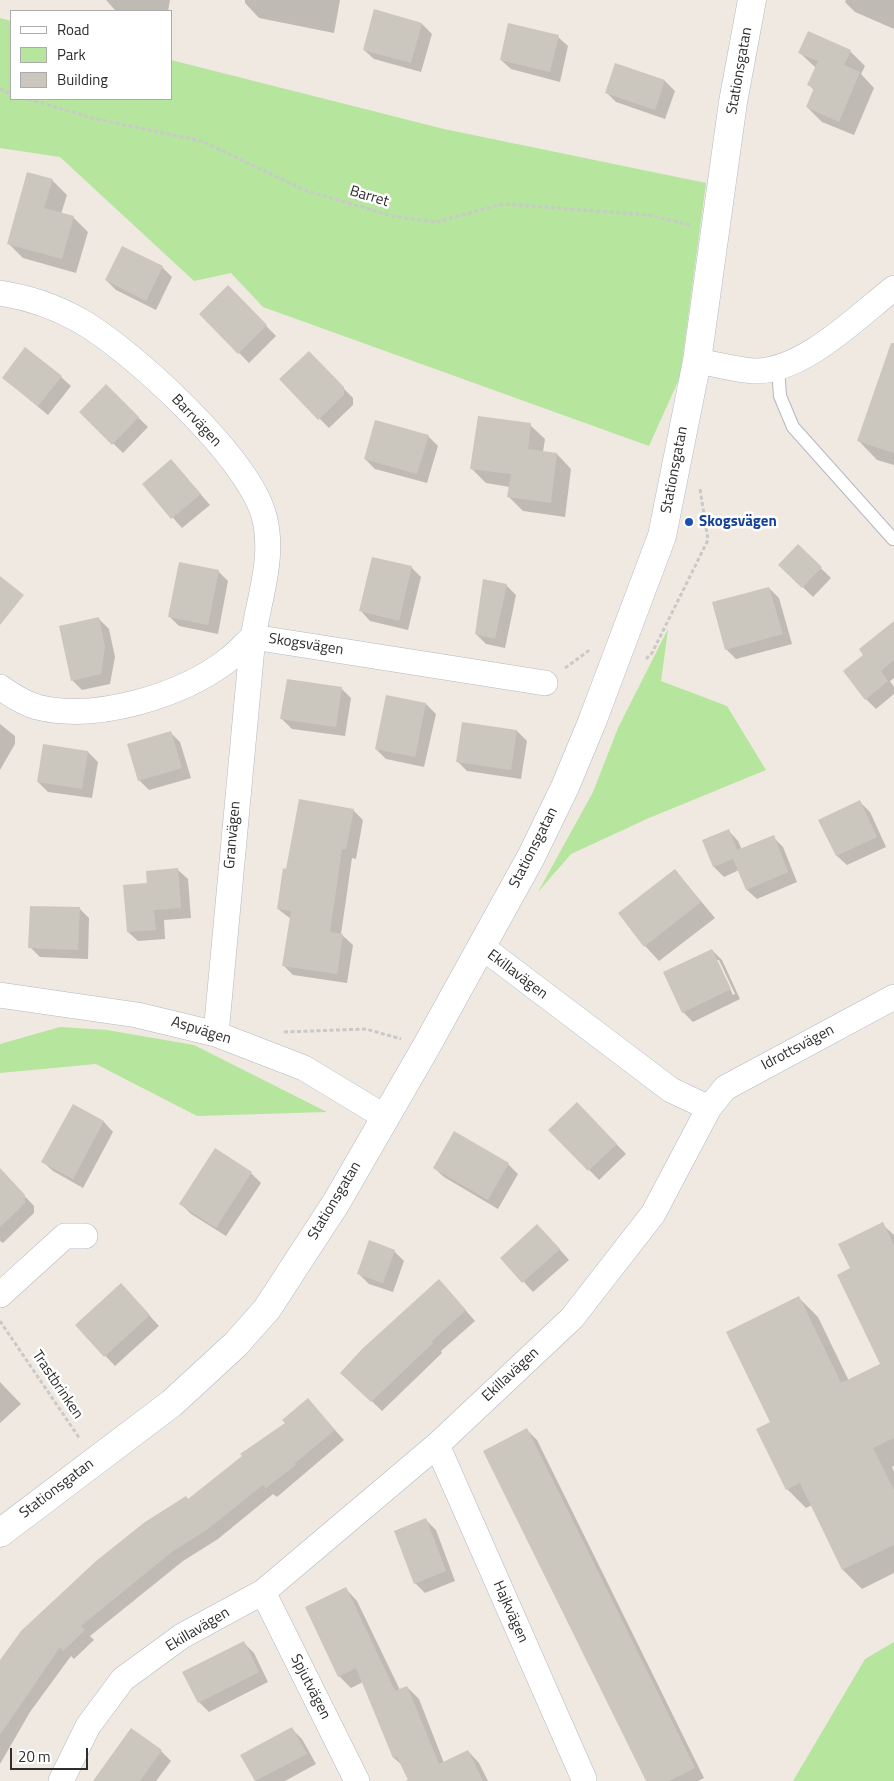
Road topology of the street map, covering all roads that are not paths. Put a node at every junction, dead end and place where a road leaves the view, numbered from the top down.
1 (752, 0) edge
2 (894, 288) edge
3 (0, 292) edge
4 (697, 361) junction
5 (778, 368) junction
6 (893, 539) edge
7 (253, 637) junction
8 (545, 683) road end
9 (0, 687) edge
10 (482, 948) junction
11 (0, 995) edge
12 (894, 997) edge
13 (216, 1034) junction
14 (709, 1108) junction
15 (385, 1117) junction
16 (85, 1236) dead end
17 (0, 1295) edge
18 (437, 1445) junction
19 (0, 1533) edge
20 (263, 1592) junction
21 (584, 1779) dead end
22 (61, 1781) edge
23 (358, 1781) edge

1 - 4 street, Stationsgatan
2 - 5 street
3 - 7 street, Barrvägen
4 - 5 street
4 - 10 street, Stationsgatan
5 - 6 lane
7 - 8 street, Skogsvägen
7 - 9 street, Skogsvägen
7 - 13 street, Granvägen
10 - 14 street, Ekillavägen
10 - 15 street, Stationsgatan
11 - 13 street, Aspvägen
12 - 14 street, Idrottsvägen
13 - 15 street, Aspvägen
14 - 18 street, Ekillavägen
15 - 19 street, Stationsgatan
16 - 17 street
18 - 20 street, Ekillavägen
18 - 21 street, Hajkvägen
20 - 22 street, Ekillavägen
20 - 23 street, Spjutvägen

